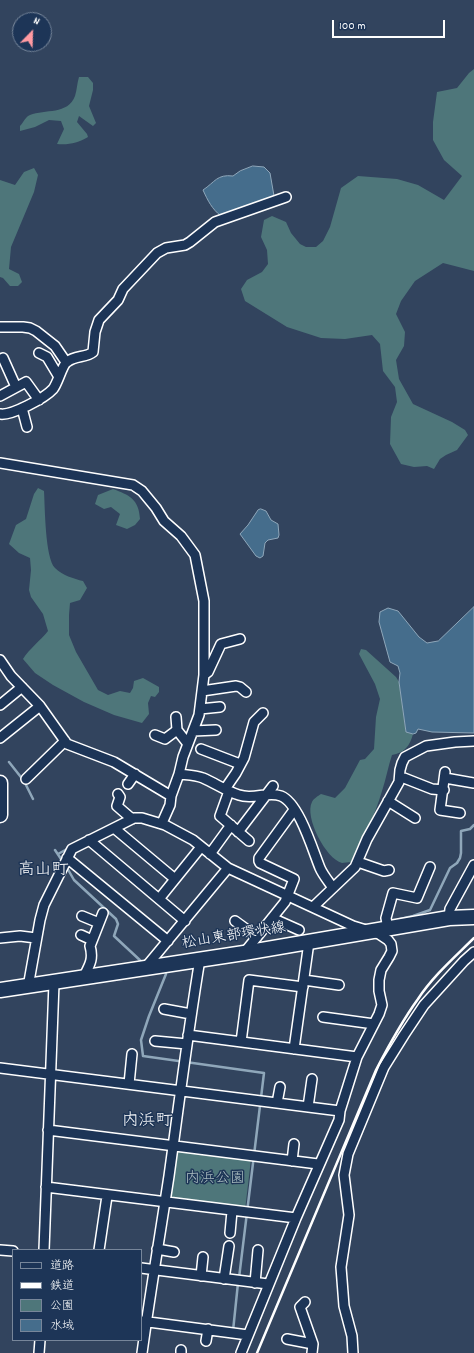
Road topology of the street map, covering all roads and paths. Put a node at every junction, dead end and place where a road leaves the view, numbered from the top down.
1 (286, 197) dead end
2 (0, 328) edge
3 (38, 353) dead end
4 (5, 357) edge
5 (66, 362) junction
6 (59, 378) junction
7 (16, 387) junction
8 (0, 396) edge
9 (39, 400) junction
10 (22, 408) junction
11 (0, 414) edge
12 (27, 428) dead end
13 (0, 464) edge
14 (240, 639) dead end
15 (0, 660) edge
16 (204, 675) junction
17 (22, 687) junction
18 (202, 692) junction
19 (246, 692) dead end
20 (0, 705) edge
21 (40, 706) junction
22 (220, 707) dead end
23 (200, 709) junction
24 (263, 713) dead end
25 (176, 717) dead end
26 (177, 730) junction
27 (216, 730) dead end
28 (193, 731) junction
29 (155, 735) dead end
30 (0, 738) edge
31 (65, 741) junction
32 (474, 741) edge
33 (188, 744) junction
34 (201, 749) dead end
35 (240, 764) junction
36 (135, 774) junction
37 (179, 774) junction
38 (400, 777) junction
39 (26, 779) dead end
40 (0, 783) edge
41 (474, 783) edge
42 (128, 784) dead end
43 (273, 786) dead end
44 (227, 790) junction
45 (444, 790) junction
46 (118, 794) dead end
47 (171, 796) junction
48 (266, 796) junction
49 (388, 801) junction
50 (294, 810) junction
51 (460, 813) dead end
52 (0, 815) edge
53 (415, 818) dead end
54 (132, 819) junction
55 (162, 823) junction
56 (231, 826) junction
57 (114, 828) junction
58 (238, 832) junction
59 (90, 840) junction
60 (250, 841) dead end
61 (201, 846) junction
62 (210, 854) junction
63 (67, 858) junction
64 (358, 862) junction
65 (474, 865) edge
66 (228, 868) junction
67 (389, 870) dead end
68 (426, 870) dead end
69 (175, 879) junction
70 (333, 888) junction
71 (288, 896) junction
72 (159, 899) junction
73 (313, 907) junction
74 (103, 913) dead end
75 (82, 916) dead end
76 (474, 917) edge
77 (272, 918) junction
78 (449, 918) junction
79 (184, 921) junction
80 (235, 921) dead end
81 (99, 923) junction
82 (388, 929) junction
83 (299, 930) dead end
84 (371, 932) junction
85 (81, 935) dead end
86 (257, 937) junction
87 (0, 938) edge
88 (36, 938) junction
89 (92, 940) junction
90 (168, 941) junction
91 (309, 942) junction
92 (474, 952) edge
93 (244, 953) junction
94 (200, 960) junction
95 (145, 968) junction
96 (83, 978) junction
97 (54, 983) junction
98 (303, 984) junction
99 (340, 985) dead end
100 (28, 987) junction
101 (0, 990) edge
102 (164, 1009) dead end
103 (191, 1014) junction
104 (323, 1017) dead end
105 (374, 1024) junction
106 (188, 1035) junction
107 (155, 1041) dead end
108 (241, 1042) junction
109 (187, 1044) junction
110 (294, 1049) junction
111 (132, 1054) dead end
112 (357, 1057) junction
113 (0, 1068) edge
114 (50, 1074) junction
115 (312, 1079) dead end
116 (129, 1084) junction
117 (280, 1087) dead end
118 (181, 1091) junction
119 (278, 1103) junction
120 (308, 1107) junction
121 (340, 1111) junction
122 (48, 1130) junction
123 (294, 1144) dead end
124 (173, 1147) junction
125 (292, 1161) junction
126 (318, 1164) junction
127 (46, 1187) junction
128 (107, 1196) junction
129 (165, 1203) junction
130 (232, 1211) junction
131 (296, 1218) junction
132 (230, 1233) dead end
133 (229, 1246) dead end
134 (44, 1249) edge
135 (99, 1249) edge
136 (157, 1249) junction
137 (0, 1250) edge
138 (258, 1250) dead end
139 (12, 1251) edge
140 (174, 1252) dead end
141 (203, 1257) dead end
142 (142, 1268) edge
143 (153, 1270) junction
144 (200, 1276) junction
145 (224, 1279) junction
146 (255, 1283) junction
147 (268, 1284) junction
148 (305, 1302) dead end
149 (143, 1321) edge
150 (208, 1330) junction
151 (248, 1335) junction
152 (287, 1339) dead end
153 (40, 1341) edge
154 (206, 1341) dead end
155 (312, 1349) edge
156 (39, 1353) edge
157 (142, 1353) edge
158 (241, 1353) edge
159 (353, 1353) edge

1 - 5 street
2 - 5 street
3 - 6 street
4 - 7 street
5 - 6 street
6 - 9 street
7 - 8 street
7 - 9 street
9 - 10 street
10 - 11 street
10 - 12 street
13 - 16 street
14 - 16 street
15 - 17 street
16 - 18 street
17 - 20 street
17 - 21 street
18 - 19 street
18 - 23 street
21 - 30 street
21 - 31 street
22 - 23 street
23 - 28 street
24 - 35 street
25 - 26 street
26 - 29 street
26 - 33 street
27 - 28 street
28 - 33 street
31 - 36 street
31 - 39 street
32 - 38 street
33 - 37 street
34 - 35 street
35 - 44 street
36 - 42 street
36 - 47 street
37 - 44 street
37 - 47 street
38 - 45 street
38 - 49 street
40 - 52 main road
41 - 45 street
43 - 48 street
44 - 48 street
44 - 56 street
45 - 51 street
46 - 54 street
47 - 55 street
48 - 50 street
48 - 58 street
49 - 53 street
49 - 64 street
50 - 70 street
50 - 71 street
54 - 55 street
54 - 57 street
55 - 61 street
56 - 58 street
56 - 62 street
57 - 59 street
57 - 69 street
58 - 60 street
59 - 63 street
59 - 72 street
61 - 62 street
61 - 69 street
62 - 66 street
63 - 88 street
63 - 90 street
64 - 67 street
64 - 70 street
65 - 78 street
66 - 71 street
66 - 79 street
68 - 82 street
69 - 72 street
70 - 73 street
71 - 73 street
71 - 77 street
72 - 79 street
73 - 84 street
74 - 81 street
75 - 81 street
76 - 78 main road, 松山東部環状線
77 - 83 street
77 - 86 street
78 - 82 main road, 松山東部環状線
79 - 90 street
80 - 86 street
81 - 89 street
82 - 84 main road, 松山東部環状線
84 - 91 main road, 松山東部環状線
84 - 105 street
85 - 89 street
86 - 93 street
87 - 88 street
88 - 100 street
89 - 96 street
90 - 95 street
91 - 93 main road, 松山東部環状線
91 - 98 street
92 - 159 street
93 - 94 main road, 松山東部環状線
94 - 95 main road, 松山東部環状線
94 - 103 street
95 - 96 main road, 松山東部環状線
96 - 97 main road, 松山東部環状線
97 - 100 main road, 松山東部環状線
97 - 114 street
98 - 99 street
98 - 108 street
98 - 110 street
100 - 101 main road, 松山東部環状線
102 - 103 street
103 - 106 street
104 - 105 street
105 - 112 street
106 - 108 street
106 - 109 street
107 - 109 street
108 - 110 street
109 - 118 street
110 - 112 street
111 - 116 street
112 - 121 street
113 - 114 street
114 - 116 street
114 - 122 street
115 - 120 street
116 - 118 street
117 - 119 street
118 - 119 street
118 - 124 street
119 - 120 street
120 - 121 street
121 - 126 street
122 - 124 street
122 - 127 street
123 - 125 street
124 - 125 street
124 - 129 street
125 - 126 street
126 - 131 street
127 - 128 street
127 - 134 street
128 - 129 street
128 - 135 street
129 - 130 street
129 - 136 street
130 - 131 street
130 - 132 street
131 - 147 street
133 - 145 street
136 - 140 street
136 - 143 street
137 - 139 street
138 - 146 street
141 - 144 street
142 - 143 street
143 - 144 street
143 - 149 street
144 - 145 street
145 - 146 street
146 - 147 street
147 - 151 street
148 - 155 street
149 - 150 street
149 - 157 street
150 - 151 street
150 - 154 street
151 - 158 street
152 - 155 street
153 - 156 street

